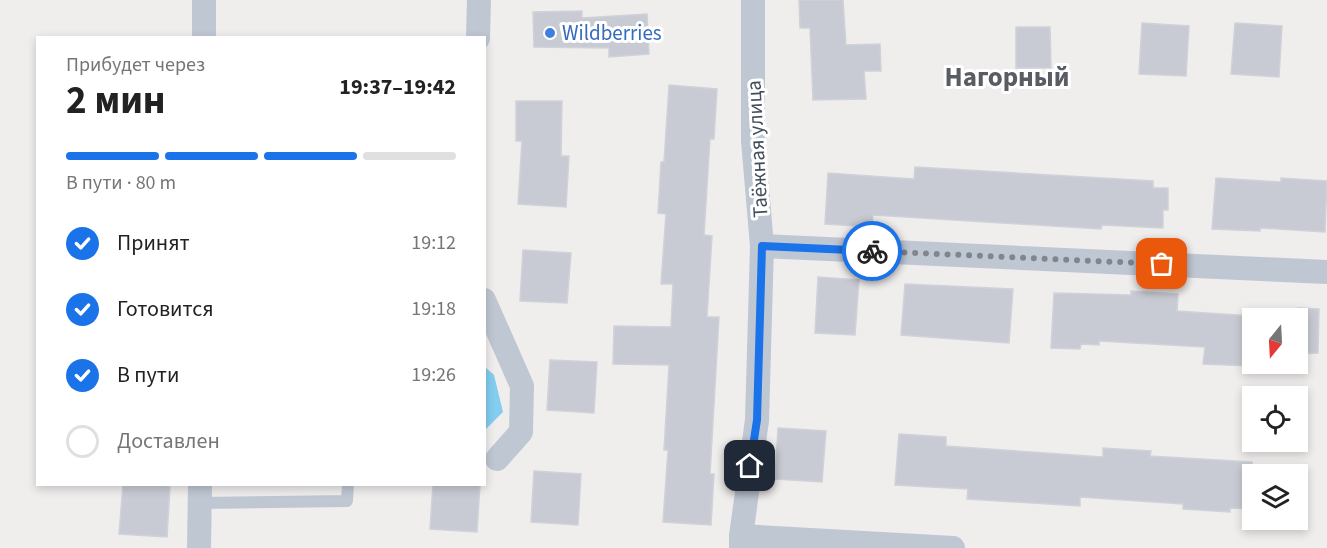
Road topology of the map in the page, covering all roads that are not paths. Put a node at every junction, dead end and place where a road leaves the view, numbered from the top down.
1 (204, 0) edge
2 (479, 0) edge
3 (753, 0) edge
4 (204, 36) edge
5 (478, 36) edge
6 (762, 246) junction
7 (1327, 272) edge
8 (486, 305) edge
9 (497, 459) dead end
10 (348, 486) edge
11 (200, 494) edge
12 (741, 542) edge
13 (199, 548) edge
14 (953, 548) edge

1 - 4 street
2 - 5 street
3 - 6 street, Таёжная улица
6 - 7 street
6 - 12 street, Таёжная улица
8 - 9 street
10 - 11 lane
11 - 13 street
12 - 14 street

